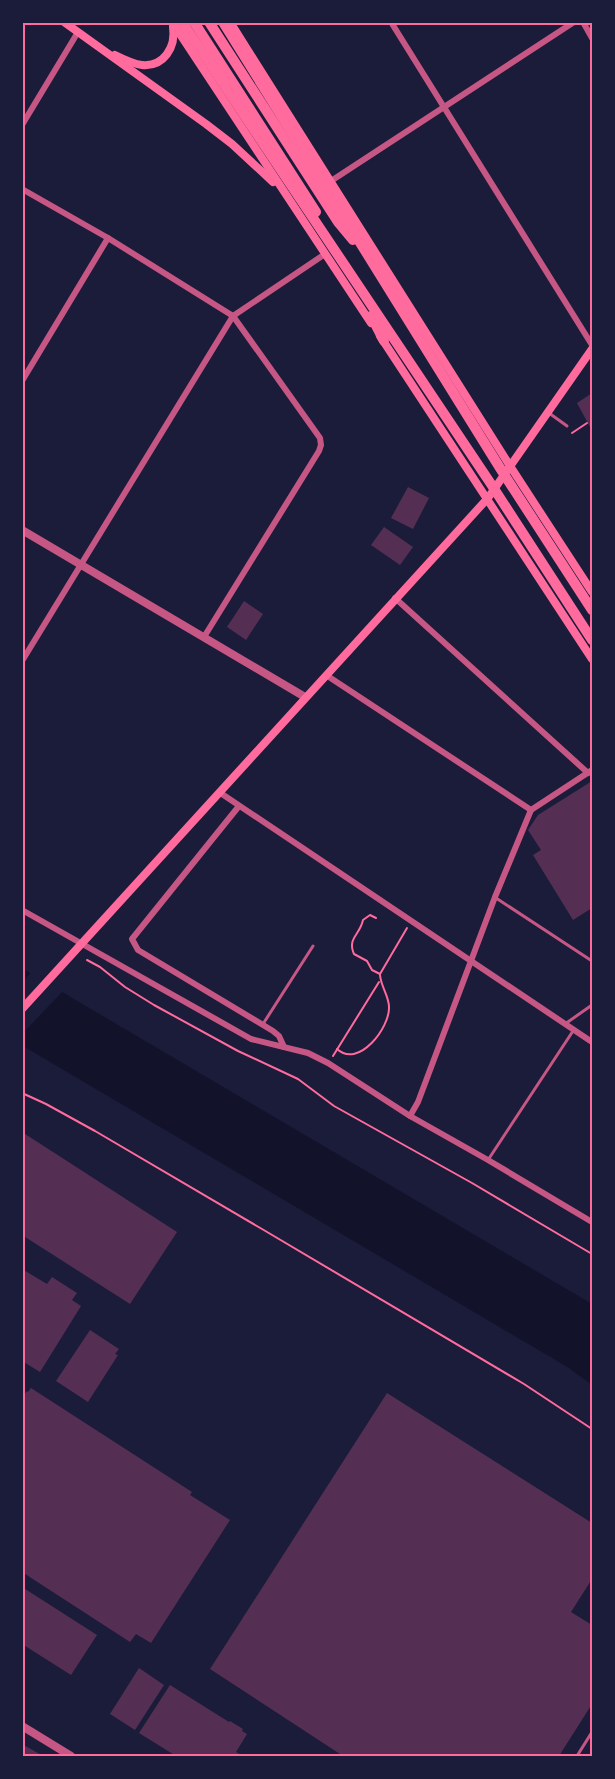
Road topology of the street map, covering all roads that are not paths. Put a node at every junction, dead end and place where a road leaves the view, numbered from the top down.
1 (64, 22) edge
2 (182, 22) edge
3 (194, 22) edge
4 (209, 22) edge
5 (223, 22) edge
6 (230, 22) edge
7 (391, 22) edge
8 (574, 22) edge
9 (583, 22) edge
10 (172, 23) edge
11 (78, 32) junction
12 (592, 38) edge
13 (104, 50) junction
14 (444, 108) junction
15 (22, 125) edge
16 (331, 181) junction
17 (22, 189) edge
18 (282, 190) junction
19 (108, 238) junction
20 (325, 254) junction
21 (232, 316) junction
22 (416, 317) junction
23 (384, 341) junction
24 (592, 345) edge
25 (592, 350) edge
26 (22, 381) edge
27 (548, 413) junction
28 (567, 426) dead end
29 (510, 466) junction
30 (488, 498) junction
31 (22, 530) edge
32 (81, 564) junction
33 (592, 592) edge
34 (395, 598) junction
35 (592, 610) edge
36 (204, 638) junction
37 (592, 640) edge
38 (592, 659) edge
39 (22, 661) edge
40 (326, 675) junction
41 (305, 697) junction
42 (590, 772) edge
43 (219, 792) junction
44 (239, 806) junction
45 (531, 810) junction
46 (495, 897) junction
47 (22, 910) edge
48 (81, 944) junction
49 (313, 946) dead end
50 (472, 960) junction
51 (592, 961) edge
52 (592, 1005) edge
53 (22, 1009) edge
54 (263, 1024) junction
55 (565, 1024) junction
56 (574, 1030) junction
57 (592, 1042) edge
58 (284, 1047) junction
59 (410, 1116) junction
60 (488, 1160) junction
61 (592, 1222) edge
62 (22, 1726) edge
63 (592, 1732) edge
64 (71, 1756) edge
65 (577, 1756) edge

1 - 11 main road
2 - 37 highway
3 - 23 highway
4 - 22 highway
5 - 35 highway
6 - 16 main road
7 - 14 street
8 - 14 street
9 - 12 street
10 - 13 main road
10 - 18 main road
11 - 13 main road
11 - 15 street
13 - 18 main road
14 - 16 street
14 - 24 street
16 - 22 main road
17 - 19 street
18 - 20 main road
19 - 21 street
19 - 26 street
20 - 21 street
20 - 23 main road
21 - 32 street
21 - 36 street
22 - 29 main road
23 - 30 main road
25 - 27 main road
27 - 28 lane
27 - 29 main road
29 - 30 main road
29 - 33 main road
30 - 34 main road
30 - 38 main road
31 - 32 street
32 - 36 street
32 - 39 street
34 - 40 main road
34 - 42 street
36 - 41 street
40 - 41 main road
40 - 45 street
41 - 43 main road
42 - 45 street
43 - 44 street
43 - 48 main road
44 - 50 street
44 - 54 street
45 - 46 street
46 - 50 street
46 - 51 lane
47 - 48 street
48 - 53 main road
48 - 58 street
49 - 54 lane
50 - 55 street
50 - 59 street
52 - 55 lane
54 - 58 street
55 - 56 street
56 - 57 street
56 - 60 lane
58 - 59 street
59 - 60 street
60 - 61 street
62 - 64 street
63 - 65 lane

